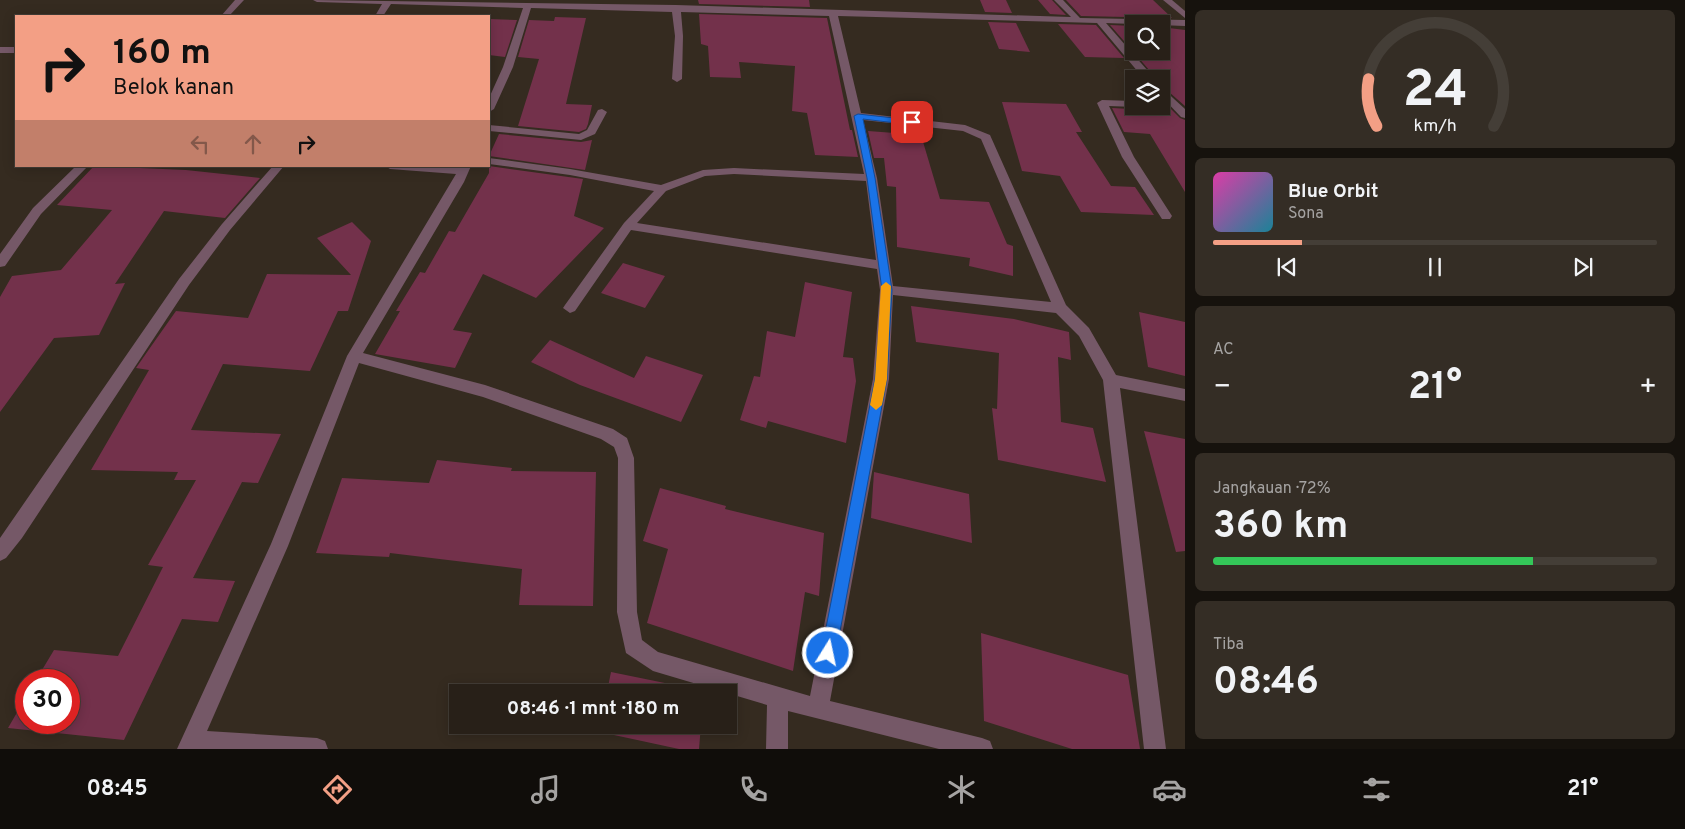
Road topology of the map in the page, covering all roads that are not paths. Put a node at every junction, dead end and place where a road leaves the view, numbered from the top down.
1 (240, 0) edge
2 (317, 0) edge
3 (1058, 0) edge
4 (1167, 0) edge
5 (388, 2) junction
6 (582, 3) edge
7 (528, 5) junction
8 (676, 8) junction
9 (833, 13) junction
10 (226, 15) edge
11 (381, 15) edge
12 (1185, 15) edge
13 (1077, 19) junction
14 (1098, 19) junction
15 (1185, 23) edge
16 (0, 50) edge
17 (15, 50) edge
18 (1141, 70) edge
19 (677, 79) dead end
20 (1170, 98) edge
21 (1125, 104) edge
22 (490, 107) edge
23 (1181, 107) edge
24 (602, 112) dead end
25 (1185, 115) edge
26 (858, 116) junction
27 (490, 128) edge
28 (490, 162) edge
29 (82, 167) edge
30 (278, 167) edge
31 (415, 167) edge
32 (464, 169) edge
33 (871, 178) junction
34 (662, 189) junction
35 (1166, 216) dead end
36 (628, 226) junction
37 (0, 263) edge
38 (883, 266) junction
39 (887, 290) junction
40 (570, 308) dead end
41 (1060, 308) junction
42 (354, 356) junction
43 (1111, 380) junction
44 (1185, 395) edge
45 (0, 552) edge
46 (777, 698) junction
47 (818, 708) junction
48 (190, 745) edge
49 (317, 749) edge
50 (777, 749) edge
51 (982, 749) edge
52 (1155, 749) edge

1 - 10 street
2 - 5 street
3 - 13 street
4 - 12 street
5 - 7 street
5 - 11 street
6 - 7 street
6 - 8 street
7 - 22 street
8 - 9 street
8 - 19 street
9 - 13 street
9 - 26 street
13 - 14 street
14 - 15 street
14 - 18 street
16 - 17 street
20 - 23 street
21 - 35 street
23 - 25 street
24 - 27 street
26 - 33 street
26 - 41 street
28 - 34 street
29 - 37 street
30 - 45 street
31 - 32 street
32 - 42 street
33 - 34 street
33 - 38 street
34 - 36 street
36 - 38 street
36 - 40 street
38 - 39 street
39 - 41 street
39 - 47 street
41 - 43 street
42 - 46 street
42 - 48 street
43 - 44 street
43 - 52 street
46 - 47 street
46 - 50 street
47 - 51 street
48 - 49 street

